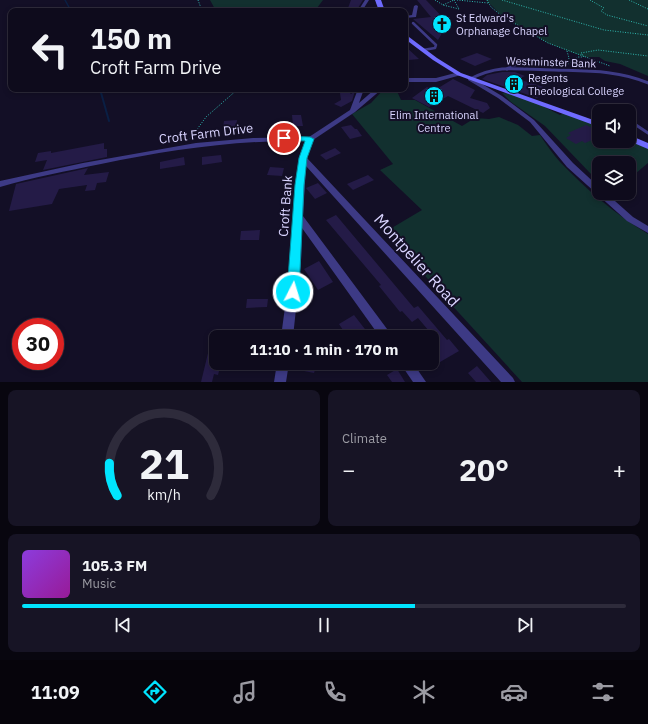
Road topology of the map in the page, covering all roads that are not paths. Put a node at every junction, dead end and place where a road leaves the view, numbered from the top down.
1 (416, 6) dead end
2 (408, 17) edge
3 (413, 23) dead end
4 (408, 38) edge
5 (423, 50) junction
6 (526, 62) dead end
7 (507, 69) junction
8 (459, 74) junction
9 (470, 79) junction
10 (408, 80) edge
11 (648, 83) edge
12 (360, 92) edge
13 (375, 92) edge
14 (353, 111) junction
15 (592, 122) edge
16 (636, 126) edge
17 (648, 133) edge
18 (310, 139) junction
19 (636, 141) edge
20 (648, 146) edge
21 (303, 158) junction
22 (0, 184) edge
23 (592, 185) edge
24 (609, 200) edge
25 (298, 216) junction
26 (648, 230) edge
27 (288, 330) edge
28 (382, 330) edge
29 (282, 370) edge
30 (411, 370) edge
31 (280, 382) edge
32 (420, 382) edge
33 (508, 382) edge

1 - 2 street
3 - 5 lane
4 - 5 main road
5 - 8 main road
6 - 7 lane
7 - 9 lane, Westminster Bank
7 - 11 lane, Westminster Bank
8 - 9 main road
8 - 10 street
9 - 15 main road
9 - 23 street
12 - 14 street
13 - 14 street
14 - 18 street
16 - 17 lane
18 - 21 street, Croft Bank
18 - 22 street, Croft Farm Drive
19 - 20 main road
21 - 25 street, Croft Bank
21 - 33 street, Montpelier Road
24 - 26 street
25 - 27 street, Croft Bank
25 - 28 street
29 - 31 street
30 - 32 street

